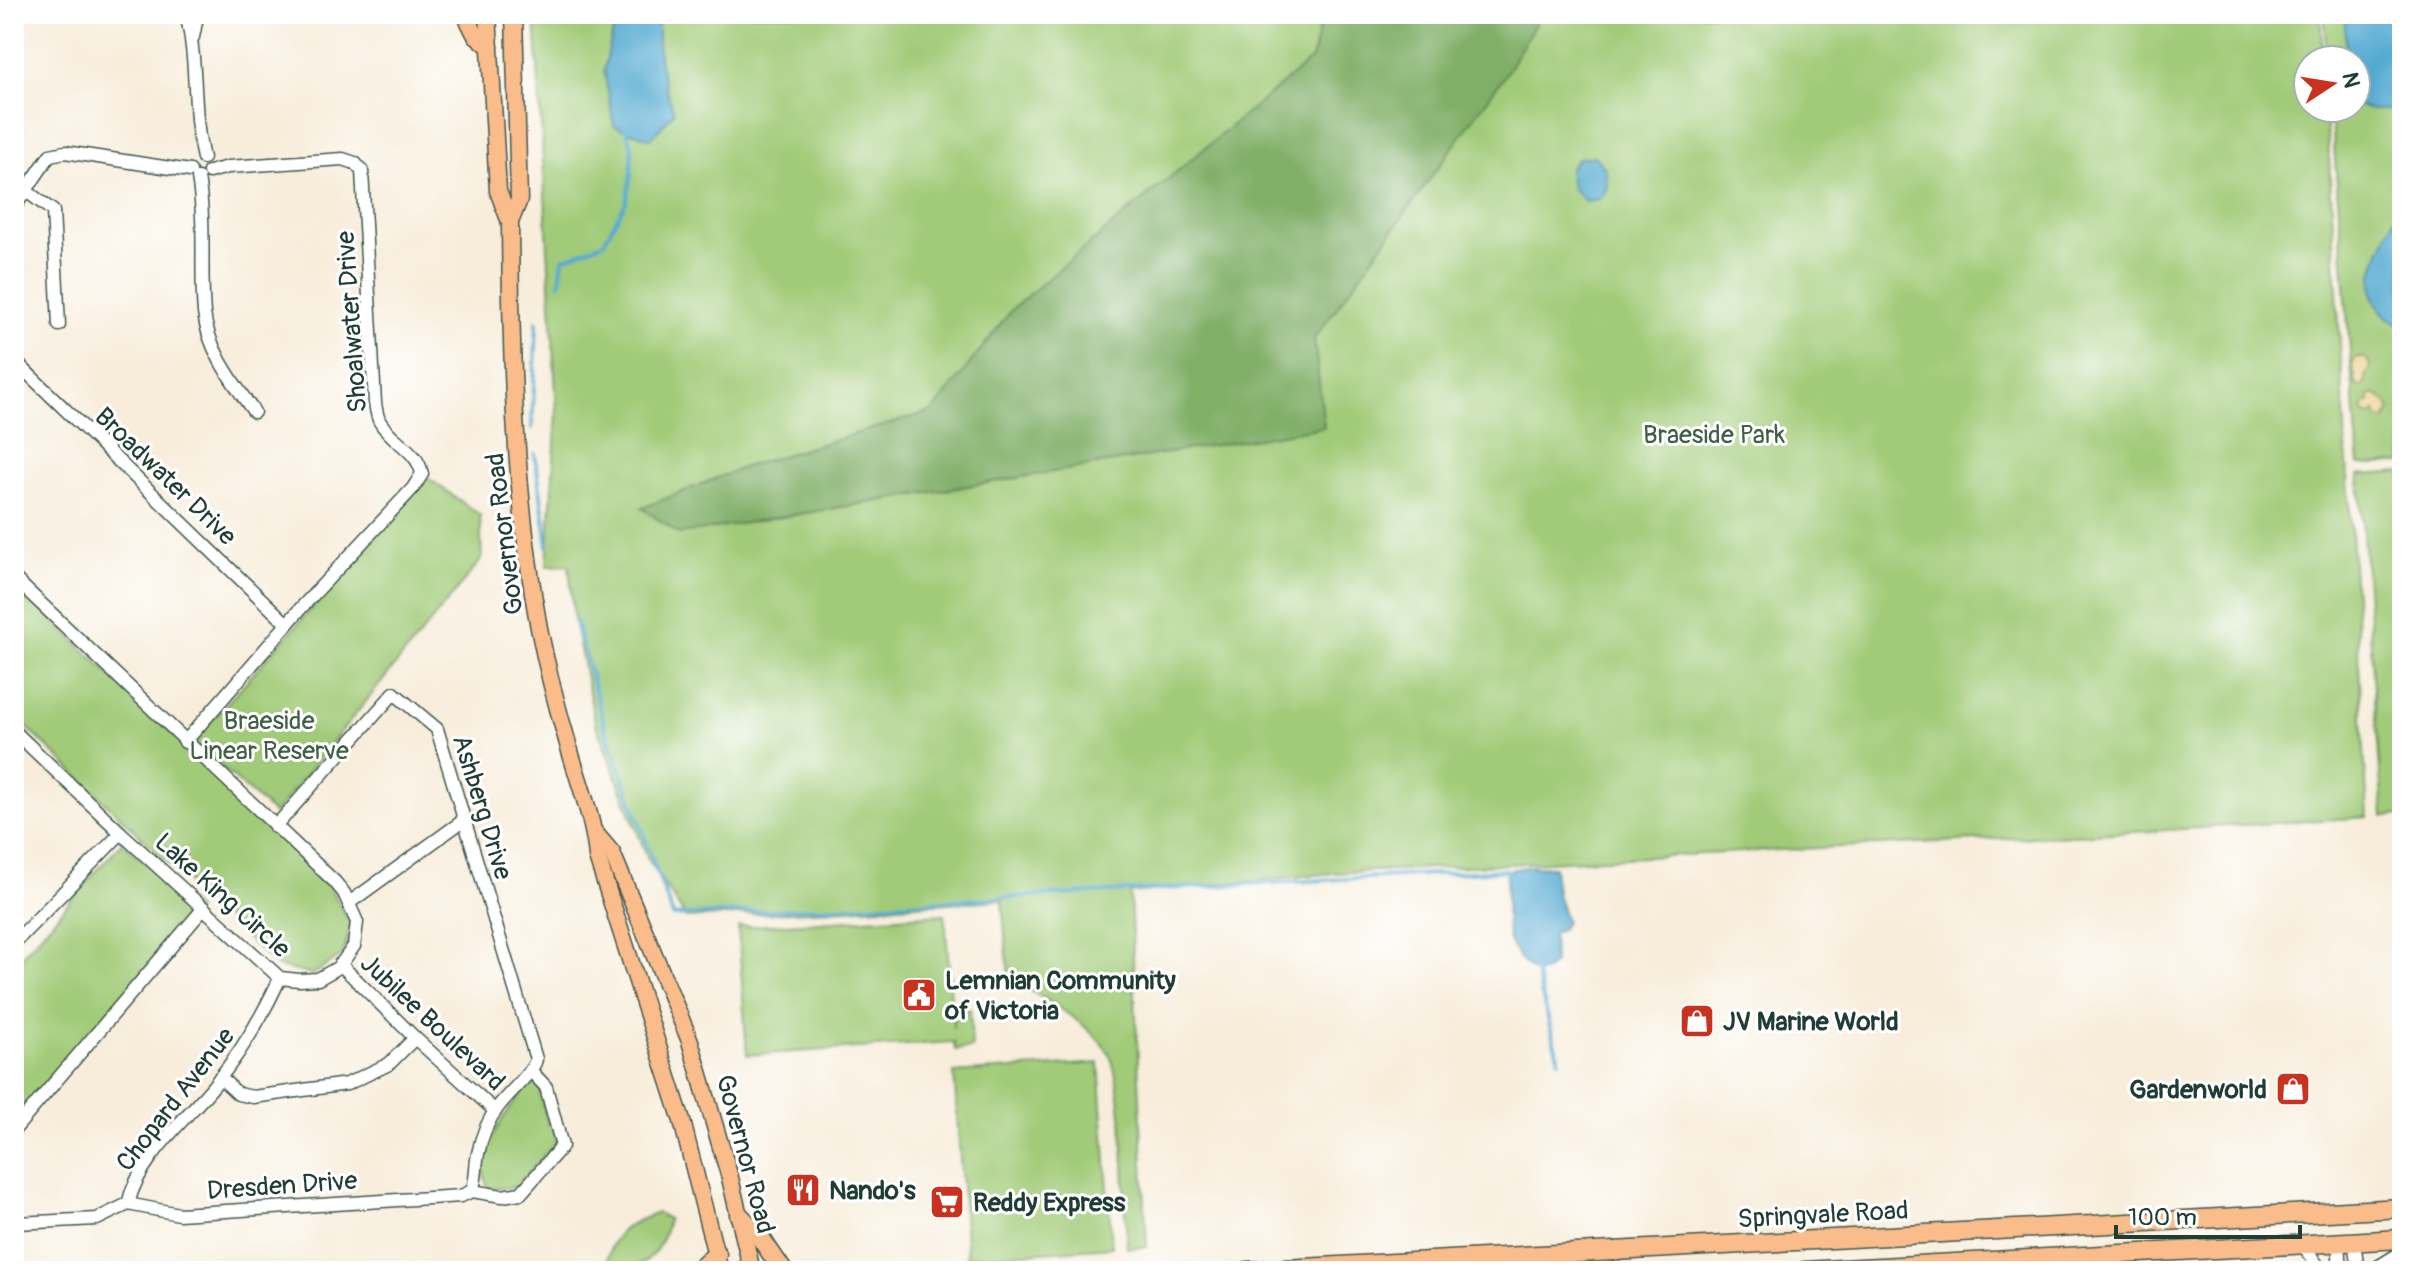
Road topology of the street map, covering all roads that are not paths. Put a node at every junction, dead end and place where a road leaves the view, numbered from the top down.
1 (465, 14) edge
2 (488, 14) edge
3 (514, 14) edge
4 (191, 16) edge
5 (490, 47) junction
6 (200, 168) junction
7 (25, 190) junction
8 (14, 208) edge
9 (510, 222) junction
10 (59, 325) dead end
11 (14, 360) edge
12 (254, 412) dead end
13 (14, 578) edge
14 (287, 624) junction
15 (14, 731) edge
16 (185, 742) junction
17 (464, 820) junction
18 (275, 827) junction
19 (121, 833) junction
20 (595, 833) junction
21 (349, 903) junction
22 (204, 908) junction
23 (14, 943) edge
24 (340, 964) junction
25 (280, 978) junction
26 (415, 1038) junction
27 (531, 1071) junction
28 (220, 1077) junction
29 (495, 1111) junction
30 (14, 1130) edge
31 (472, 1191) junction
32 (128, 1204) junction
33 (2402, 1208) edge
34 (2343, 1212) junction
35 (739, 1215) junction
36 (14, 1221) edge
37 (2402, 1239) edge
38 (2346, 1242) junction
39 (2302, 1245) junction
40 (2402, 1252) edge
41 (718, 1263) edge
42 (1952, 1267) edge
43 (697, 1271) edge
44 (752, 1271) edge
45 (783, 1271) edge
46 (1247, 1271) edge
47 (1804, 1271) edge
48 (2322, 1271) edge
49 (2340, 1271) edge
50 (2358, 1271) edge
51 (2371, 1271) edge

1 - 5 main road
2 - 5 main road, Governor Road
3 - 9 main road, Governor Road
4 - 6 street
5 - 9 main road, Governor Road
6 - 7 street
6 - 12 street
6 - 14 street, Shoalwater Drive
7 - 8 street
7 - 10 street
9 - 20 main road, Governor Road
11 - 14 street, Broadwater Drive
13 - 16 street
14 - 16 street, Shoalwater Drive
15 - 19 street, Lake King Circle
16 - 18 street
17 - 18 street, Ashberg Drive
17 - 21 street
17 - 27 street, Ashberg Drive
18 - 21 street
19 - 22 street, Lake King Circle
19 - 23 street
20 - 35 main road, Governor Road
20 - 41 main road, Governor Road
21 - 24 street
22 - 25 street, Lake King Circle
22 - 30 street
24 - 25 street, Lake King Circle
24 - 26 street, Jubilee Boulevard
25 - 28 street, Chopard Avenue
26 - 28 street
26 - 29 street, Jubilee Boulevard
27 - 29 street
27 - 31 street, Dresden Drive
28 - 32 street, Chopard Avenue
29 - 31 street
31 - 32 street, Dresden Drive
32 - 36 street
33 - 34 highway, Springvale Road
34 - 38 highway
34 - 46 highway, Springvale Road
35 - 44 main road, Governor Road
35 - 45 highway
37 - 38 highway
38 - 39 highway
38 - 49 street
38 - 50 street
39 - 42 highway
39 - 48 street
40 - 51 street
41 - 43 highway
42 - 47 highway

